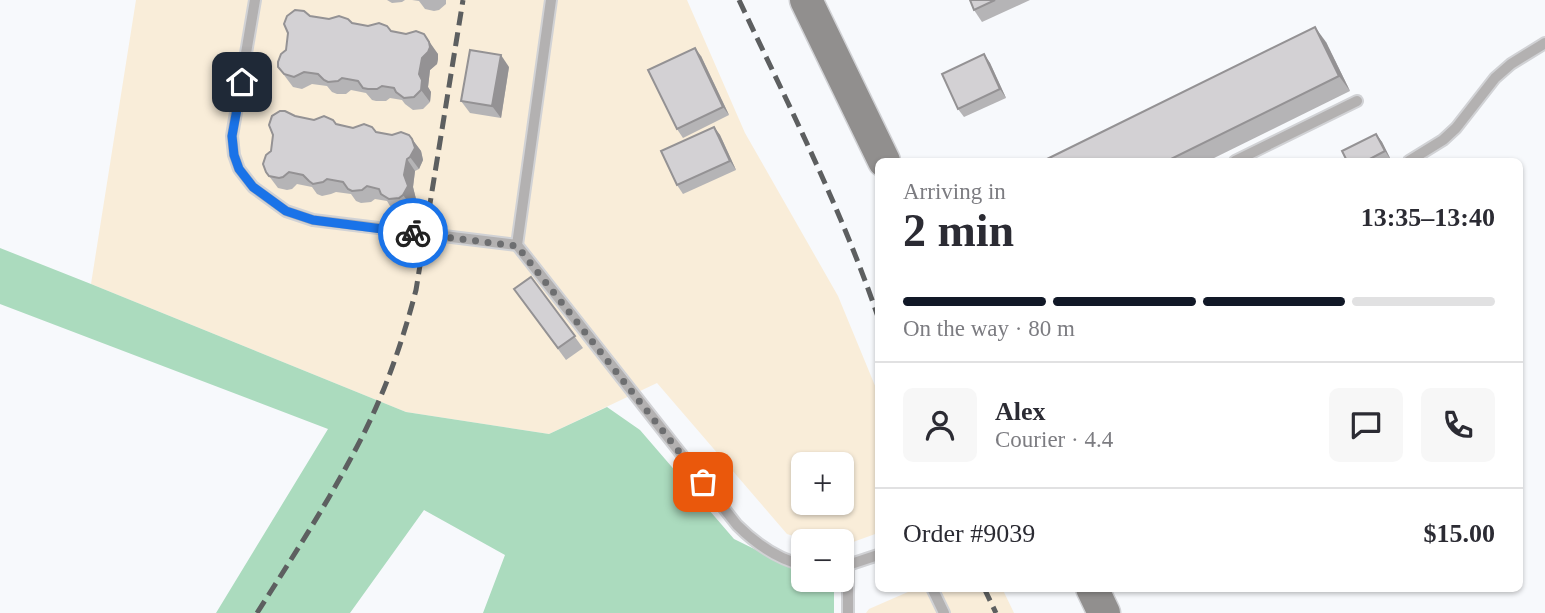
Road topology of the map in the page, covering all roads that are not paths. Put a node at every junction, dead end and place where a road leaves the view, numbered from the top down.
1 (255, 0) edge
2 (551, 0) edge
3 (806, 0) edge
4 (1545, 43) edge
5 (1357, 101) dead end
6 (883, 158) edge
7 (1242, 158) edge
8 (1414, 158) edge
9 (517, 246) junction
10 (875, 556) edge
11 (791, 560) edge
12 (854, 563) edge
13 (847, 592) edge
14 (934, 592) edge
15 (1094, 592) edge
16 (848, 613) edge
17 (944, 613) edge
18 (1104, 613) edge

1 - 9 lane
2 - 9 lane
3 - 6 main road
4 - 8 lane
5 - 7 lane
9 - 11 lane
10 - 12 lane
13 - 16 lane
14 - 17 lane
15 - 18 main road

